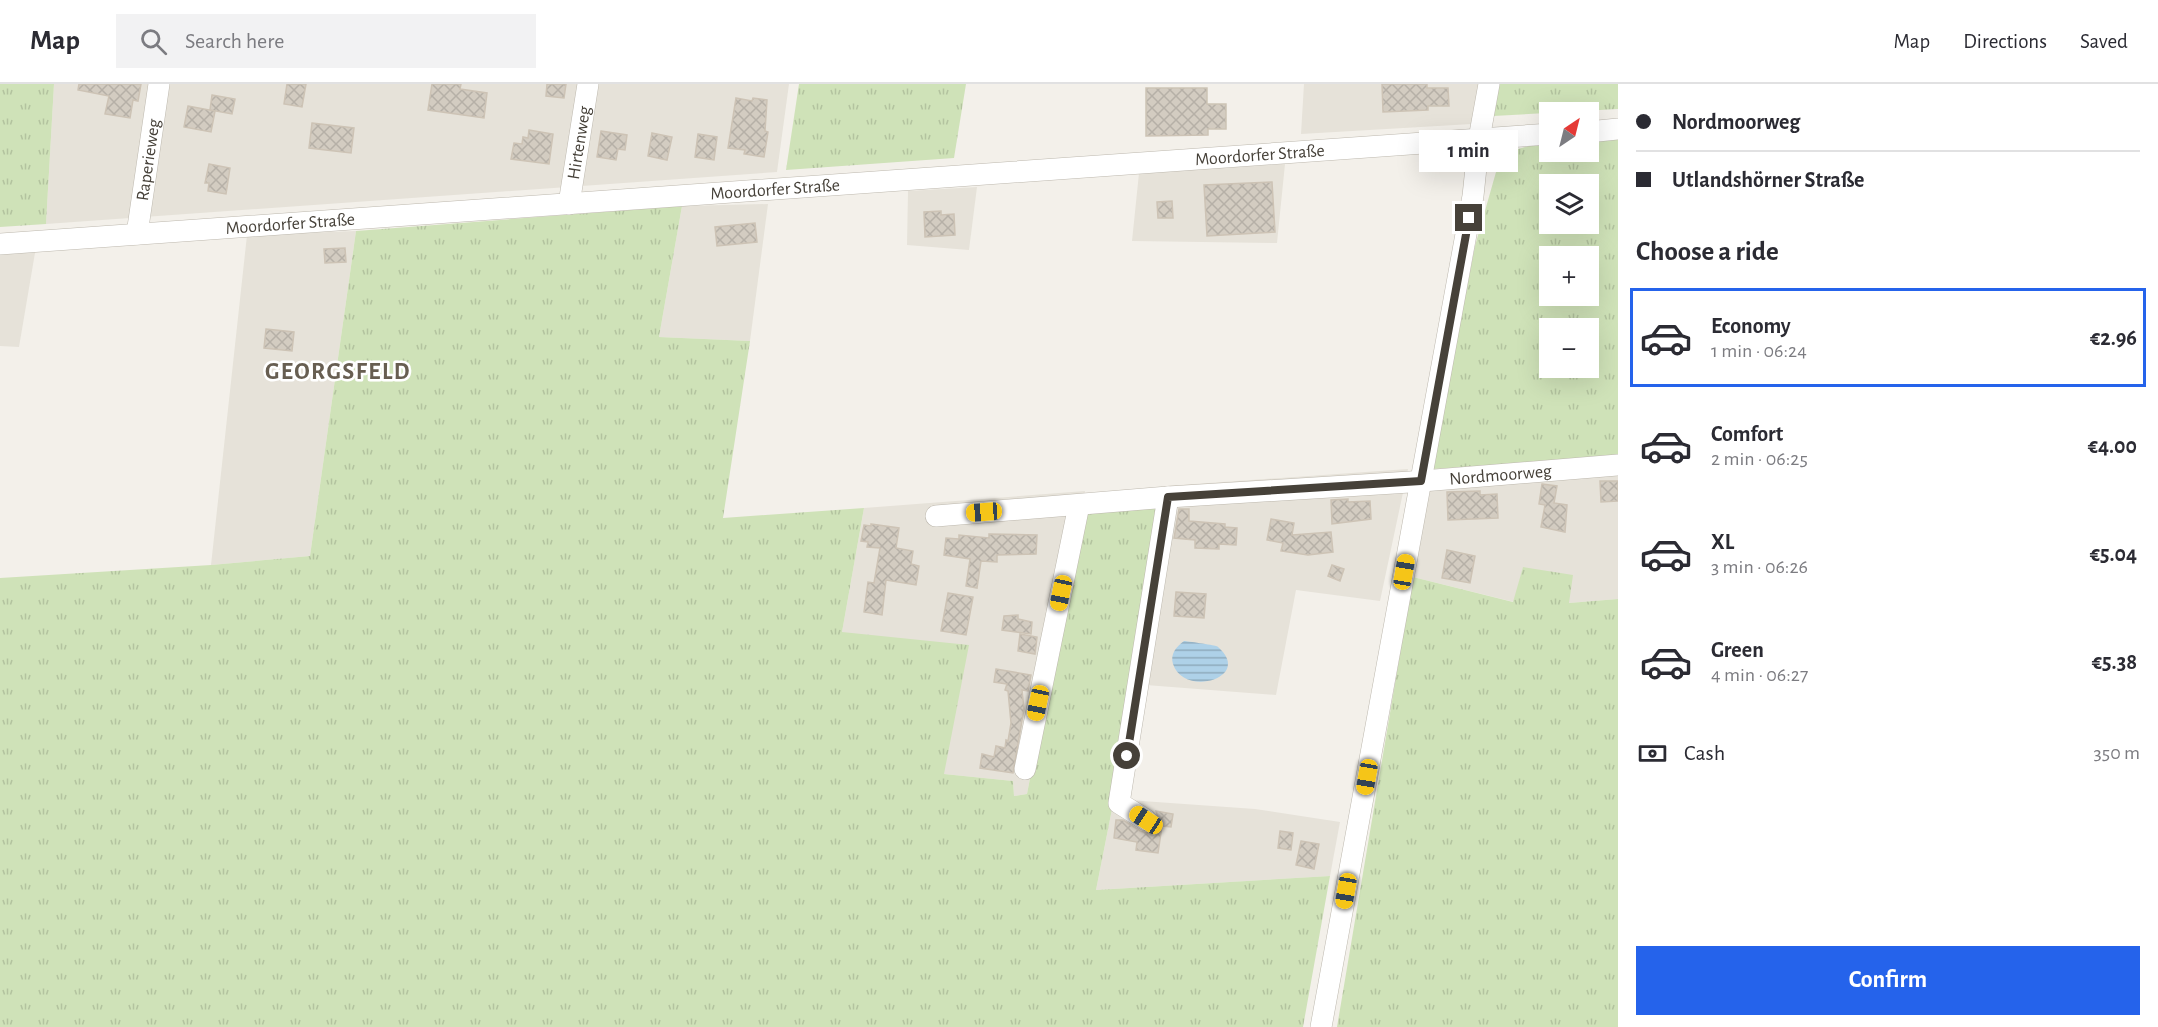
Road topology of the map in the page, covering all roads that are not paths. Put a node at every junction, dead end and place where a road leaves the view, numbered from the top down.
1 (159, 84) edge
2 (588, 84) edge
3 (1489, 84) edge
4 (1618, 129) edge
5 (1599, 131) edge
6 (1539, 135) edge
7 (1479, 140) junction
8 (569, 204) junction
9 (137, 234) junction
10 (0, 244) edge
11 (1618, 465) edge
12 (1421, 481) junction
13 (1168, 497) junction
14 (1079, 505) junction
15 (936, 516) dead end
16 (1024, 769) dead end
17 (1146, 820) dead end
18 (1321, 1027) edge

1 - 9 street, Raperieweg
2 - 8 street, Hirtenweg
3 - 7 street
4 - 5 street
6 - 7 street, Moordorfer Straße
7 - 8 street, Moordorfer Straße
7 - 12 street
8 - 9 street, Moordorfer Straße
9 - 10 street, Moordorfer Straße
11 - 12 street, Nordmoorweg
12 - 13 street, Nordmoorweg
12 - 18 street
13 - 14 street, Nordmoorweg
13 - 17 street
14 - 15 street, Nordmoorweg
14 - 16 street

